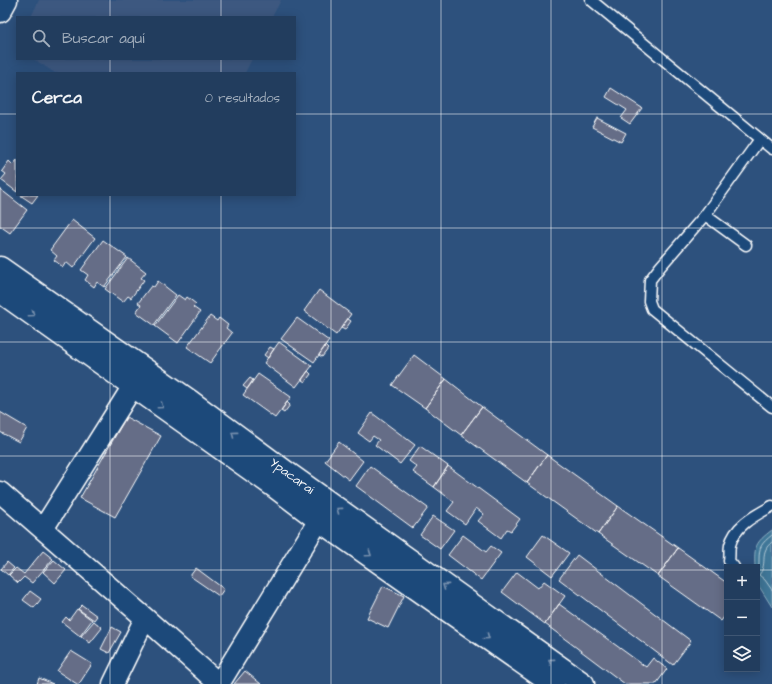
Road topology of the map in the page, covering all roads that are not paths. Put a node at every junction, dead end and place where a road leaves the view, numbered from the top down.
1 (6, 0) edge
2 (591, 0) edge
3 (0, 11) edge
4 (760, 140) junction
5 (772, 149) edge
6 (705, 215) junction
7 (746, 245) dead end
8 (1, 276) edge
9 (133, 386) junction
10 (772, 407) edge
11 (278, 478) junction
12 (0, 492) edge
13 (772, 506) edge
14 (319, 520) junction
15 (43, 529) junction
16 (732, 564) edge
17 (467, 612) junction
18 (145, 618) junction
19 (113, 684) edge
20 (219, 684) edge
21 (553, 684) edge
22 (583, 684) edge

1 - 3 street
2 - 4 lane
4 - 5 lane
4 - 6 lane
6 - 7 lane
6 - 10 lane
8 -> 9 street, Ypacarai
11 -> 8 street, Ypacarai
9 -> 11 street, Ypacarai
9 - 15 street
11 - 14 street, Ypacarai
17 -> 11 street, Ypacarai
12 - 15 street
13 - 16 lane
14 -> 17 street, Ypacarai
14 - 20 street
15 - 18 street
17 -> 21 street, Ypacarai
22 -> 17 street, Ypacarai
18 - 19 street
18 - 20 street

